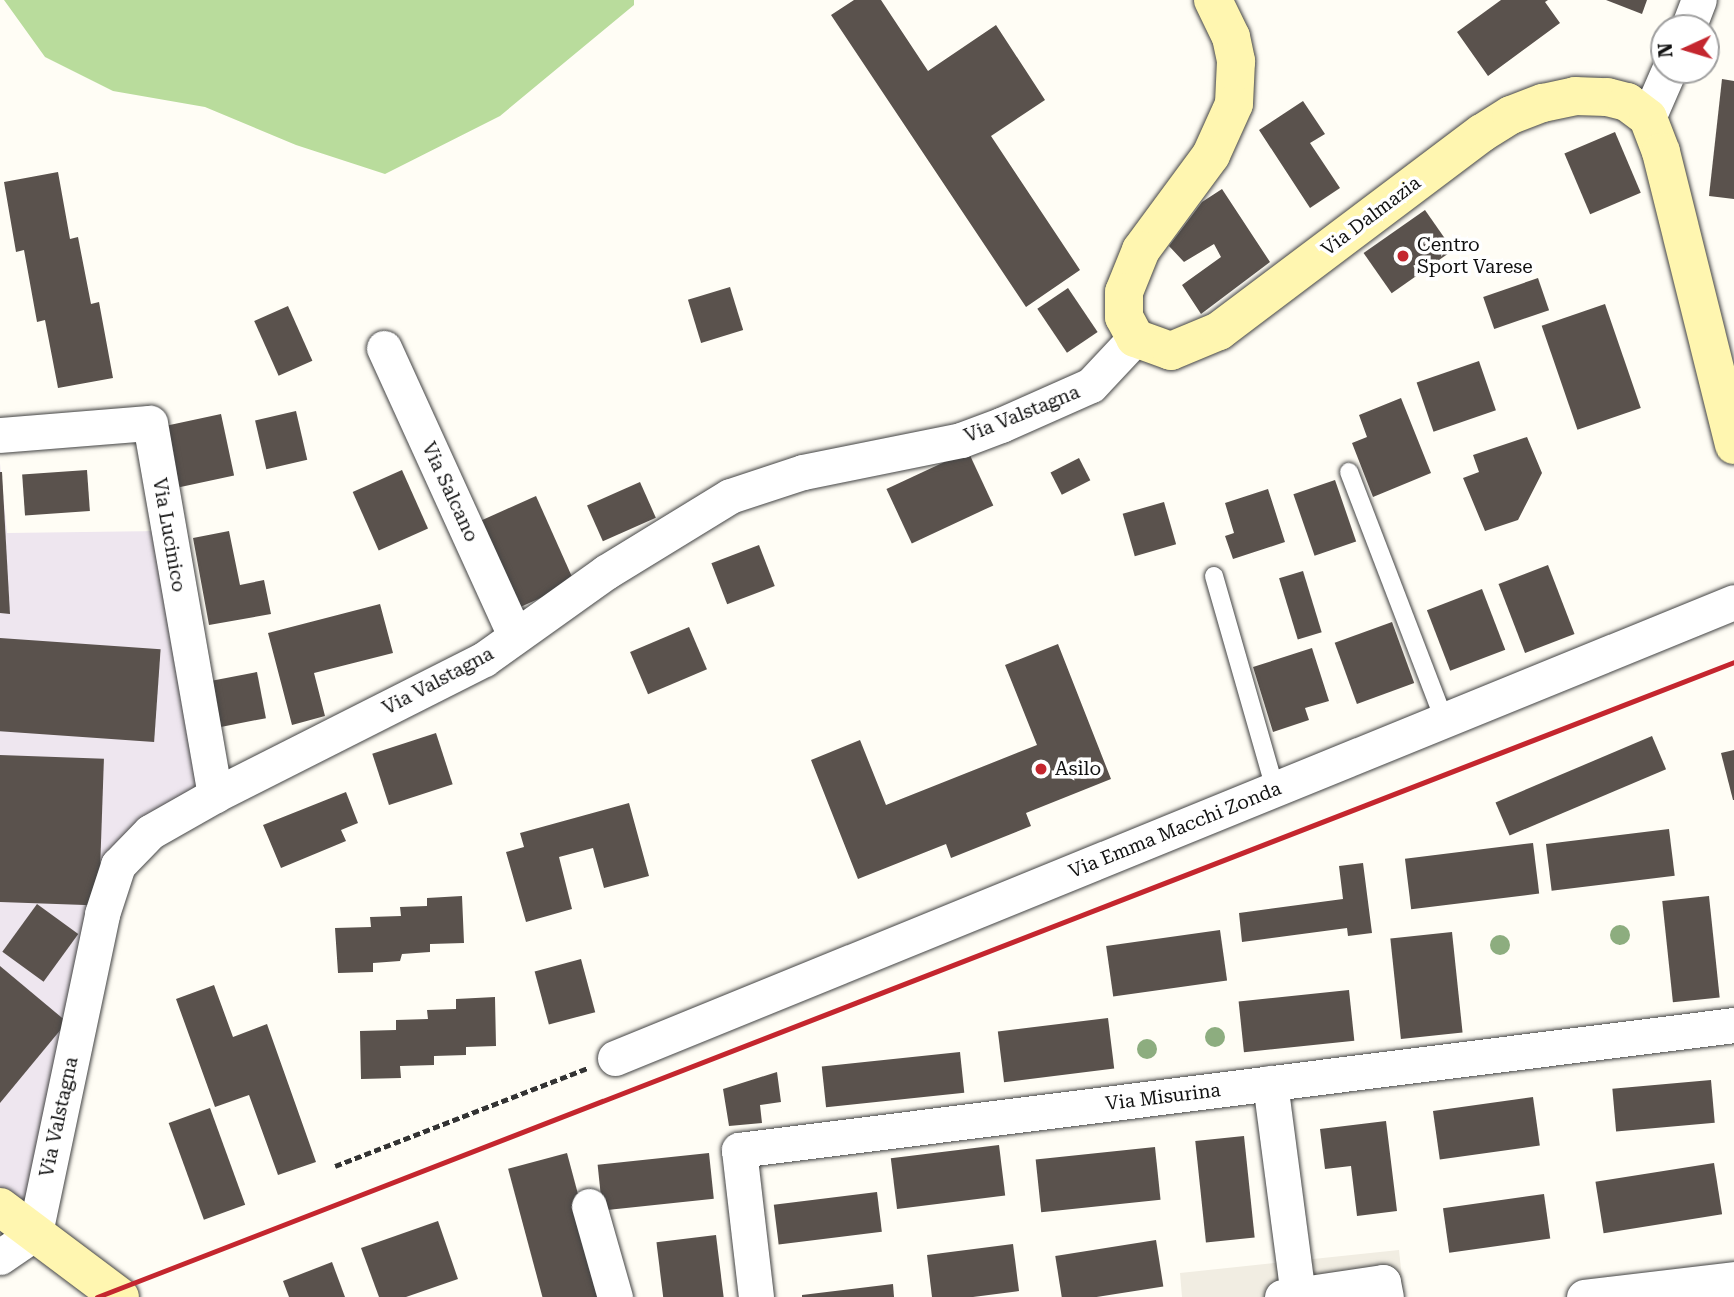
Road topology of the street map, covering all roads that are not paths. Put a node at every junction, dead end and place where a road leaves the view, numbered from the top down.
1 (1213, 0) edge
2 (1664, 84) edge
3 (1648, 118) junction
4 (1135, 338) junction
5 (384, 348) dead end
6 (0, 435) edge
7 (1734, 445) edge
8 (1349, 472) dead end
9 (1214, 576) dead end
10 (1734, 602) edge
11 (515, 636) junction
12 (1444, 720) junction
13 (1275, 789) junction
14 (215, 795) junction
15 (1734, 1025) edge
16 (615, 1058) road end
17 (1270, 1083) junction
18 (589, 1206) dead end
19 (0, 1207) edge
20 (35, 1233) junction
21 (0, 1257) edge
22 (1734, 1279) edge
23 (1290, 1296) edge
24 (120, 1297) edge
25 (615, 1297) edge
26 (757, 1297) edge
27 (1386, 1297) edge
28 (1584, 1297) edge

1 - 4 street
2 - 3 street
3 - 4 street, Via Dalmazia
3 - 7 street
4 - 11 street, Via Valstagna
5 - 11 street, Via Salcano
6 - 14 street, Via Lucinico
8 - 12 lane
9 - 13 lane
10 - 12 street, Via Emma Macchi Zonda
11 - 14 street, Via Valstagna
12 - 13 street, Via Emma Macchi Zonda
13 - 16 street, Via Emma Macchi Zonda
14 - 20 street, Via Valstagna
15 - 17 street, Via Misurina
17 - 23 street
17 - 26 street, Via Misurina
18 - 25 street
19 - 20 street
20 - 21 street
20 - 24 street
22 - 28 street
23 - 27 street

